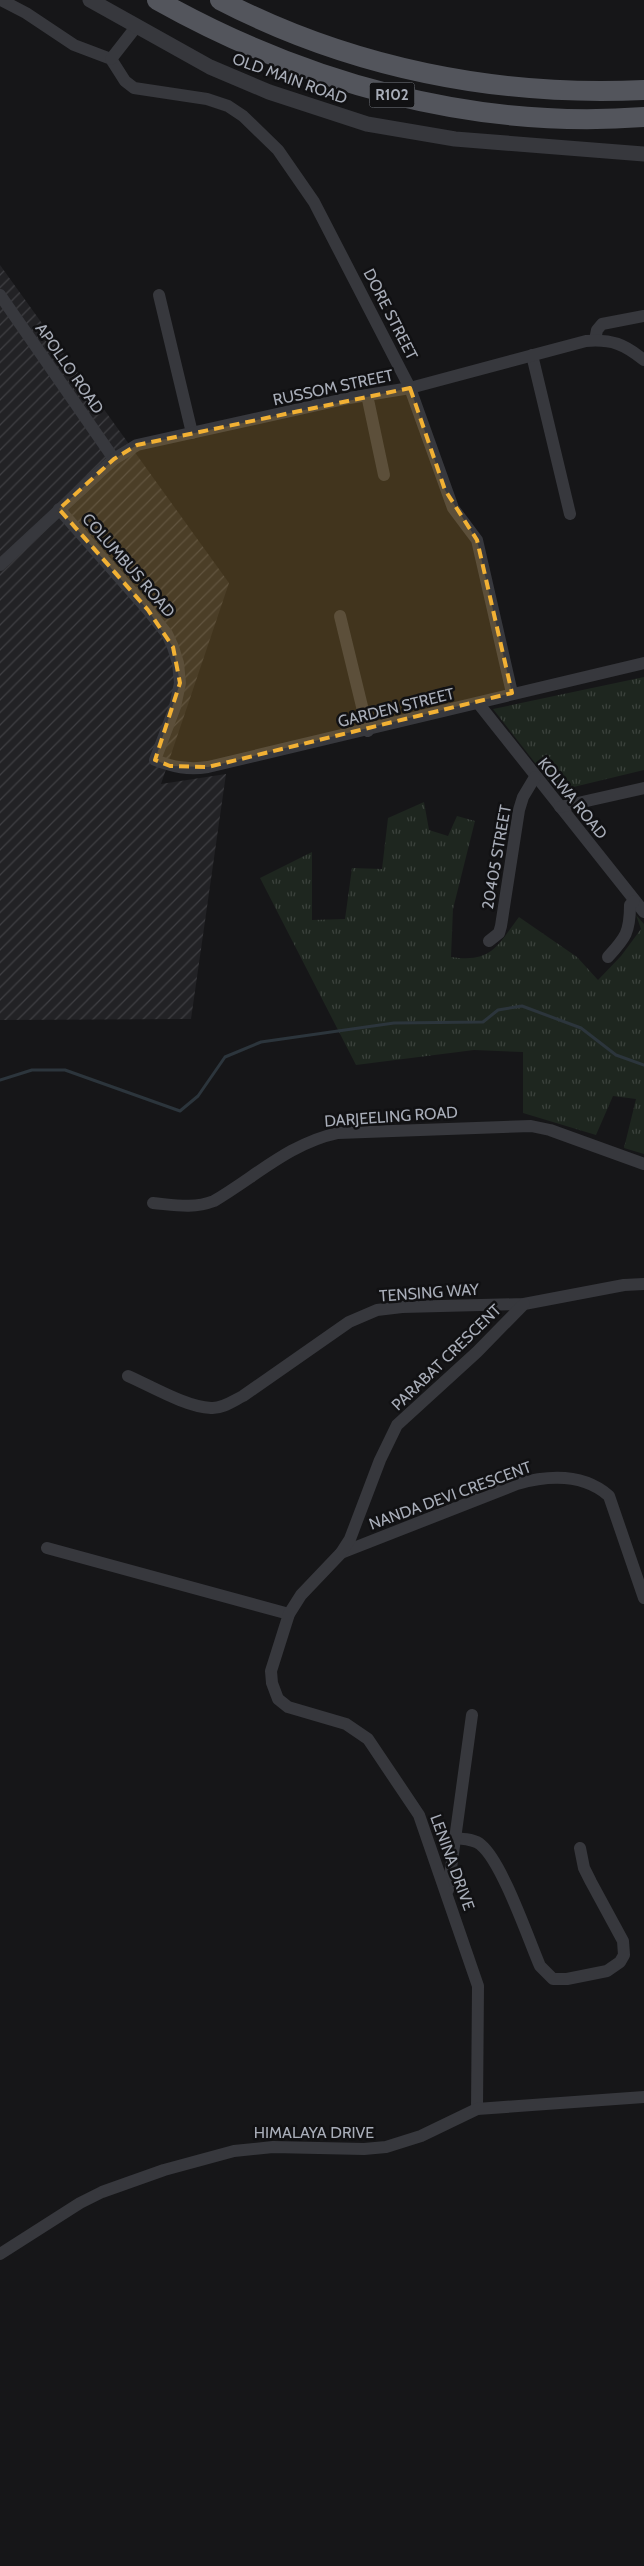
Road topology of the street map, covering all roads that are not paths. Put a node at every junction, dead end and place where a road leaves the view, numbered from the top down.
1 (1, 0) edge
2 (90, 0) edge
3 (157, 0) edge
4 (220, 0) edge
5 (136, 27) junction
6 (111, 59) junction
7 (644, 90) edge
8 (644, 116) edge
9 (644, 154) edge
10 (0, 294) edge
11 (159, 295) dead end
12 (644, 316) edge
13 (620, 321) junction
14 (595, 340) junction
15 (620, 344) junction
16 (532, 355) junction
17 (644, 360) edge
18 (410, 388) junction
19 (367, 395) junction
20 (192, 433) junction
21 (114, 459) junction
22 (384, 475) dead end
23 (59, 509) junction
24 (570, 514) dead end
25 (0, 565) edge
26 (340, 616) dead end
27 (644, 664) edge
28 (512, 693) junction
29 (478, 703) junction
30 (368, 731) junction
31 (155, 760) joint
32 (535, 777) junction
33 (644, 788) edge
34 (560, 808) junction
35 (634, 901) junction
36 (644, 912) edge
37 (489, 941) dead end
38 (608, 958) dead end
39 (644, 1164) edge
40 (153, 1203) dead end
41 (644, 1284) edge
42 (524, 1304) junction
43 (128, 1376) dead end
44 (47, 1548) dead end
45 (341, 1553) junction
46 (644, 1598) edge
47 (289, 1614) junction
48 (278, 1699) joint
49 (472, 1715) dead end
50 (455, 1838) junction
51 (580, 1848) dead end
52 (447, 1893) junction
53 (644, 2097) edge
54 (476, 2110) junction
55 (0, 2254) edge

1 - 6 street
2 - 5 street, OLD MAIN ROAD
3 - 8 main road, R102
4 - 7 main road, R102
5 - 6 street
5 - 9 street, OLD MAIN ROAD
6 - 18 street, DORE STREET
10 - 21 street, APOLLO ROAD
11 - 20 street
12 - 13 street
13 - 14 street
13 - 15 street
14 - 15 street, RUSSOM STREET
14 - 16 street, RUSSOM STREET
15 - 17 street, RUSSOM STREET
16 - 18 street, RUSSOM STREET
16 - 24 street
18 - 19 street, RUSSOM STREET
18 - 28 street, DORE STREET
19 - 20 street, RUSSOM STREET
19 - 22 street
20 - 21 street, RUSSOM STREET
21 - 23 street, RUSSOM STREET
23 - 25 street, RUSSOM STREET
23 - 31 street, COLUMBUS ROAD
26 - 30 street
27 - 28 street, GARDEN STREET
28 - 29 street, GARDEN STREET
29 - 30 street, GARDEN STREET
29 - 32 street, KOLWA ROAD
30 - 31 street, GARDEN STREET
32 - 34 street, KOLWA ROAD
32 - 37 street, 20405 STREET
33 - 34 street
34 - 35 street, KOLWA ROAD
35 - 36 street, KOLWA ROAD
35 - 38 street
39 - 40 street, DARJEELING ROAD
41 - 42 street, TENSING WAY
42 - 43 street, TENSING WAY
42 - 45 street, PARABAT CRESCENT
44 - 47 street
45 - 46 street, NANDA DEVI CRESCENT
45 - 47 street, PARABAT CRESCENT
47 - 48 street, PARABAT CRESCENT
48 - 52 street, LENINA DRIVE
49 - 50 street
50 - 51 street
50 - 52 street
52 - 54 street, LENINA DRIVE
53 - 54 street, HIMALAYA DRIVE
54 - 55 street, HIMALAYA DRIVE

